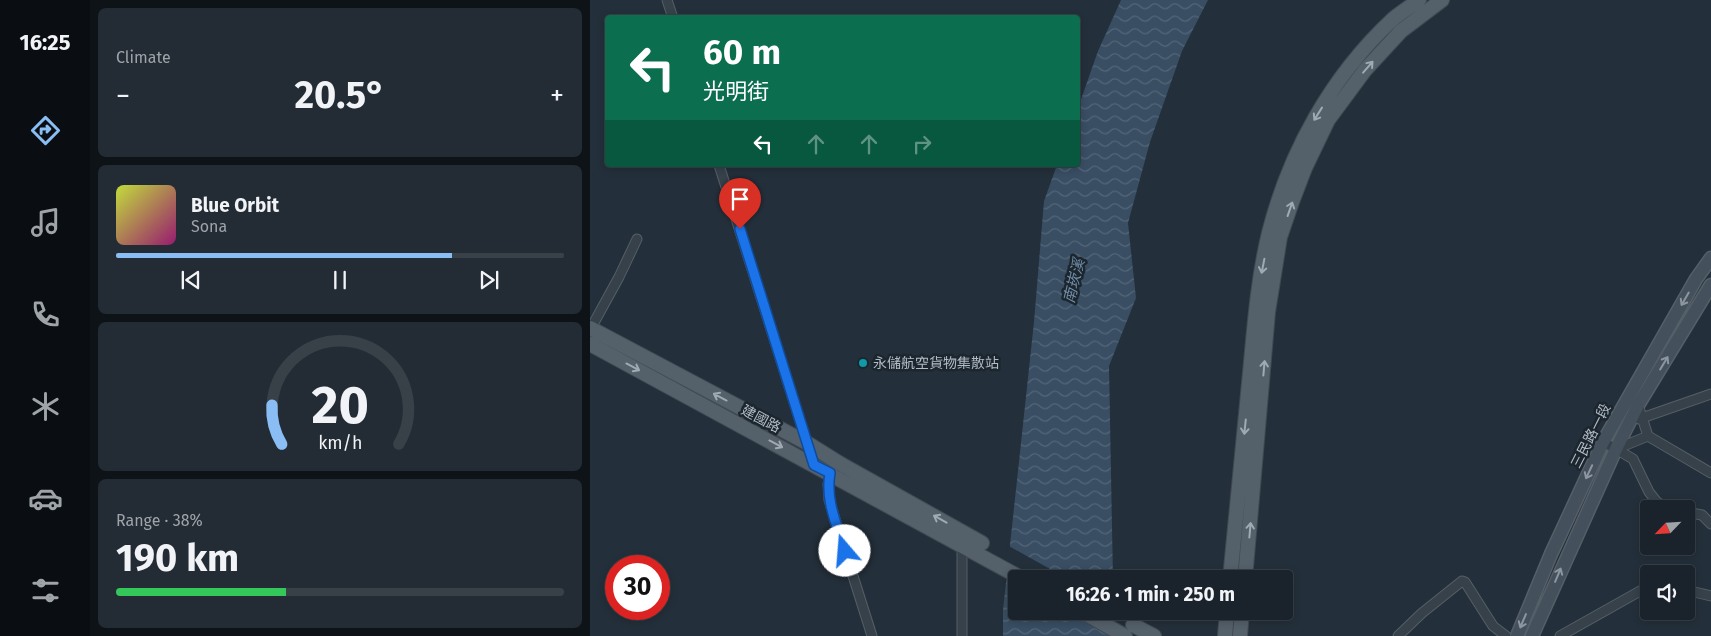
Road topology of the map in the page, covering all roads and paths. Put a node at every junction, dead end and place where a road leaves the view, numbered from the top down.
1 (668, 0) edge
2 (1419, 0) edge
3 (1442, 0) edge
4 (672, 15) edge
5 (721, 167) edge
6 (637, 239) dead end
7 (1711, 258) edge
8 (1711, 285) edge
9 (590, 328) edge
10 (590, 344) edge
11 (1711, 394) edge
12 (1638, 405) junction
13 (1643, 418) junction
14 (1629, 422) junction
15 (1648, 436) junction
16 (1603, 442) junction
17 (807, 443) junction
18 (1616, 449) junction
19 (814, 465) junction
20 (830, 473) junction
21 (1711, 473) edge
22 (1655, 500) edge
23 (1695, 514) edge
24 (1711, 524) edge
25 (962, 545) junction
26 (982, 549) junction
27 (1011, 570) edge
28 (1231, 570) edge
29 (1246, 570) edge
30 (1640, 591) edge
31 (1695, 592) edge
32 (1711, 596) edge
33 (1104, 620) edge
34 (1226, 620) edge
35 (1241, 620) edge
36 (1129, 630) edge
37 (872, 636) edge
38 (962, 636) edge
39 (1154, 636) edge
40 (1225, 636) edge
41 (1240, 636) edge
42 (1398, 636) edge
43 (1506, 636) edge
44 (1517, 636) edge
45 (1532, 636) edge
46 (1560, 636) edge

1 - 4 street
2 -> 28 main road
29 -> 3 main road
5 - 17 street
6 - 9 street
7 -> 16 street, 三民路一段
12 -> 8 street, 三民路一段
17 -> 9 main road, 建國路
10 -> 19 main road, 建國路
11 - 13 street
12 - 13 street
12 - 14 street, 三民路一段
13 - 14 street
13 - 15 street
14 - 18 street, 三民路一段
15 - 18 street
15 - 21 street
16 - 18 street
16 -> 44 street, 三民路一段
17 - 19 street
26 -> 17 main road, 建國路
18 - 22 street
45 -> 18 street, 三民路一段
19 - 20 main road, 建國路
20 - 25 main road, 建國路
20 - 37 street
23 - 24 street
25 - 26 main road, 建國路
25 - 38 street
26 - 27 main road
30 - 46 street
31 - 32 street
33 - 36 main road
34 - 40 main road
35 - 41 main road
36 - 39 main road
42 - 43 street

